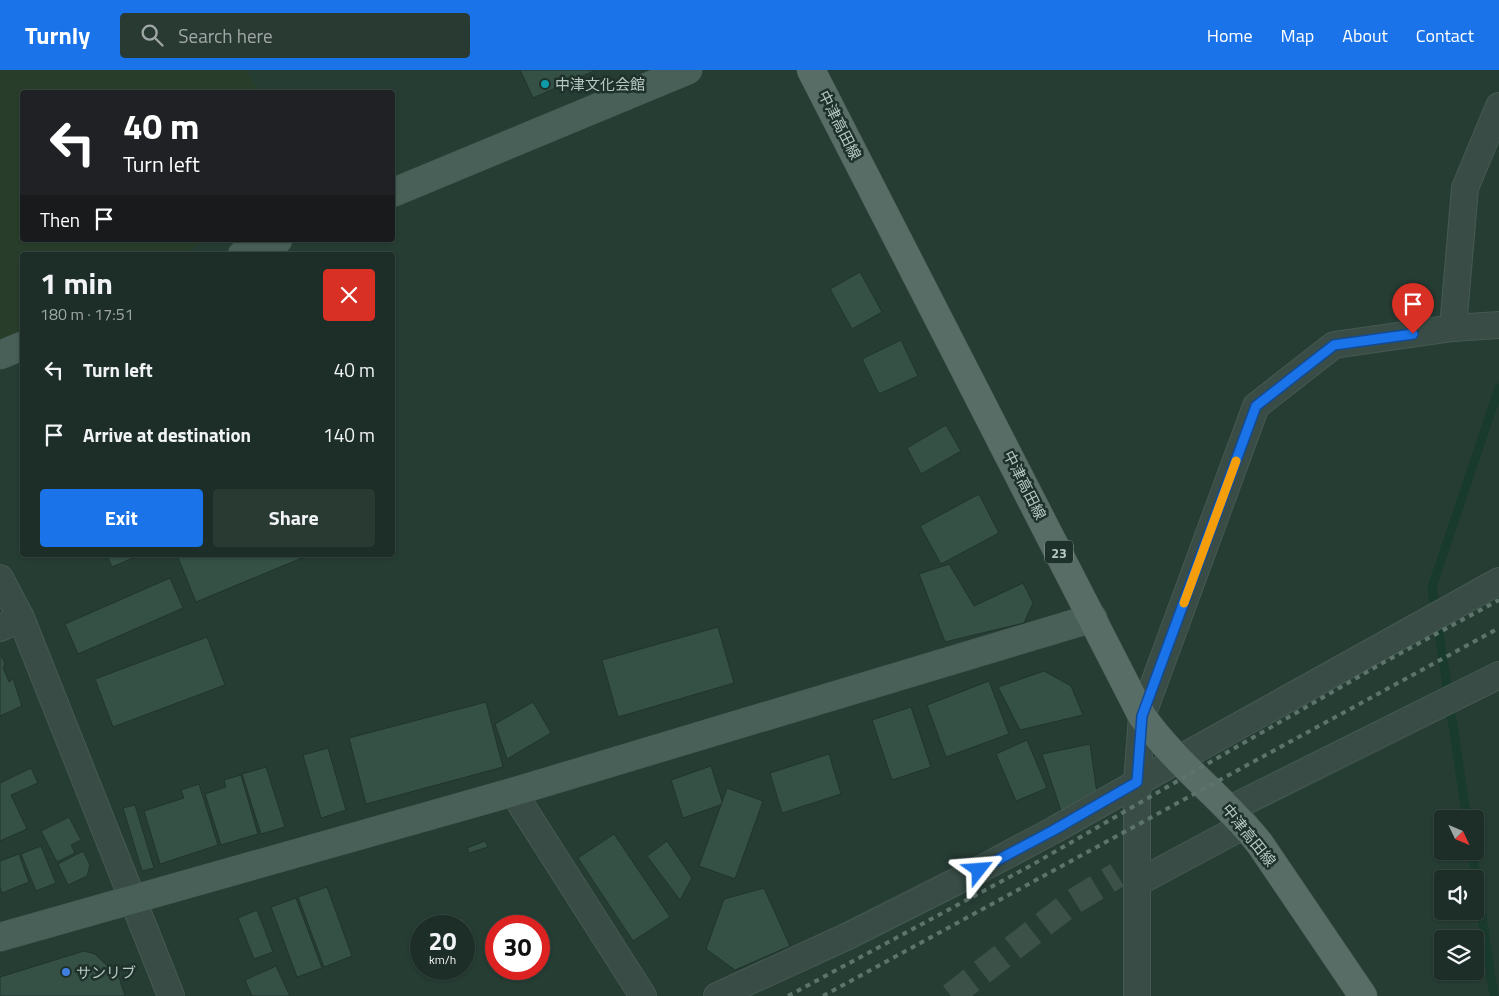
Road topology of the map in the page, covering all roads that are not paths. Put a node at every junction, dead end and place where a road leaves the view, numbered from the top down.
1 (688, 70) edge
2 (811, 70) edge
3 (1499, 106) edge
4 (395, 192) edge
5 (273, 242) edge
6 (249, 252) edge
7 (1499, 325) edge
8 (1453, 328) junction
9 (20, 347) edge
10 (0, 355) edge
11 (0, 578) edge
12 (1499, 582) edge
13 (1093, 618) junction
14 (10, 623) edge
15 (1499, 675) edge
16 (1142, 716) junction
17 (1178, 759) junction
18 (1137, 782) junction
19 (513, 792) junction
20 (1237, 817) junction
21 (1136, 883) junction
22 (133, 900) junction
23 (0, 937) edge
24 (171, 996) edge
25 (643, 996) edge
26 (716, 996) edge
27 (1137, 996) edge
28 (1363, 996) edge

1 - 4 street
2 - 13 main road, 中津高田線 / 23
3 - 8 street
5 - 6 street
7 - 8 street
8 - 16 street
9 - 10 street
11 - 14 street
12 - 17 street
13 - 16 main road, 中津高田線 / 23
13 - 19 street
14 - 22 street
15 - 20 street
16 - 17 main road, 中津高田線 / 23
16 - 18 street
17 - 18 street
17 - 20 main road, 中津高田線 / 23
18 - 21 street
18 - 26 street
19 - 22 street
19 - 25 street
20 - 21 street
20 - 28 main road, 中津高田線 / 23
21 - 27 street
22 - 23 street
22 - 24 street

